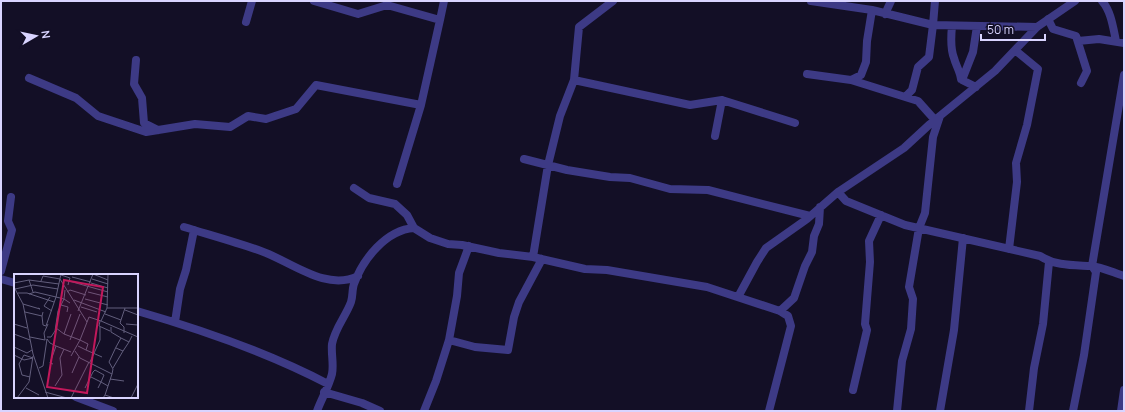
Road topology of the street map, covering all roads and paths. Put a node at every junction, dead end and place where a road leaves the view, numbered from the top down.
1 (252, 1) edge
2 (314, 1) edge
3 (444, 1) edge
4 (613, 1) edge
5 (811, 1) edge
6 (891, 1) edge
7 (935, 1) edge
8 (1075, 1) edge
9 (1102, 1) edge
10 (872, 10) junction
11 (885, 14) junction
12 (1048, 19) junction
13 (440, 20) junction
14 (246, 22) dead end
15 (933, 25) junction
16 (952, 26) junction
17 (977, 26) junction
18 (1038, 27) junction
19 (1078, 41) junction
20 (1120, 42) edge
21 (1015, 50) junction
22 (136, 60) dead end
23 (807, 74) dead end
24 (1124, 74) edge
25 (29, 78) dead end
26 (574, 80) junction
27 (851, 80) junction
28 (962, 80) junction
29 (1081, 83) dead end
30 (976, 87) junction
31 (906, 96) junction
32 (722, 100) junction
33 (421, 105) junction
34 (938, 117) junction
35 (795, 124) dead end
36 (159, 130) junction
37 (715, 136) dead end
38 (524, 160) dead end
39 (548, 166) junction
40 (397, 184) dead end
41 (354, 188) dead end
42 (838, 192) junction
43 (11, 197) dead end
44 (820, 207) junction
45 (881, 215) junction
46 (810, 216) junction
47 (184, 227) dead end
48 (414, 228) junction
49 (919, 228) junction
50 (194, 230) junction
51 (963, 238) junction
52 (469, 246) junction
53 (1009, 249) junction
54 (533, 257) junction
55 (542, 259) junction
56 (1049, 262) junction
57 (1092, 266) junction
58 (1, 271) edge
59 (358, 276) junction
60 (1124, 276) edge
61 (1, 279) edge
62 (14, 283) edge
63 (738, 297) junction
64 (138, 311) edge
65 (780, 311) junction
66 (175, 322) junction
67 (449, 340) junction
68 (328, 384) junction
69 (853, 390) dead end
70 (1124, 390) edge
71 (324, 392) junction
72 (80, 398) edge
73 (113, 411) edge
74 (317, 411) edge
75 (380, 411) edge
76 (424, 411) edge
77 (769, 411) edge
78 (898, 411) edge
79 (940, 411) edge
80 (1029, 411) edge
81 (1073, 411) edge
82 (1121, 411) edge

1 - 14 street
2 - 13 street
3 - 13 street
4 - 26 street
5 - 10 street
6 - 11 street
7 - 15 street
8 - 12 street
9 - 20 street
10 - 11 street
10 - 27 street
11 - 15 street
12 - 18 street
12 - 19 street
13 - 33 street
15 - 16 street
15 - 31 street
16 - 17 street
16 - 28 street
17 - 18 street
17 - 28 street
18 - 21 street
19 - 20 street
19 - 29 street
21 - 30 street
21 - 53 street
22 - 36 street
23 - 27 street
24 - 57 street
25 - 36 street
26 - 32 street
26 - 39 street
27 - 31 street
28 - 30 street
30 - 34 street
31 - 34 street
32 - 35 street
32 - 37 street
33 - 36 street
33 - 40 street
34 - 42 street
34 - 49 street
38 - 39 street
39 - 46 street
39 - 54 street
41 - 48 street
42 - 44 street
42 - 45 street
43 - 58 street
44 - 46 street
44 - 65 street
45 - 49 street
45 - 69 street
46 - 63 street
47 - 50 street
48 - 52 street
48 - 59 street
49 - 51 street
49 - 78 street
50 - 59 street
50 - 66 street
51 - 53 street
51 - 79 street
52 - 54 street
52 - 67 street
53 - 56 street
54 - 55 street
55 - 63 street
55 - 67 street
56 - 57 street
56 - 80 street
57 - 60 street
57 - 81 street
59 - 68 street
61 - 62 street
63 - 65 street
64 - 66 street
65 - 77 street
66 - 68 street
67 - 76 street
68 - 71 street
70 - 82 street
71 - 74 street
71 - 75 street
72 - 73 street

